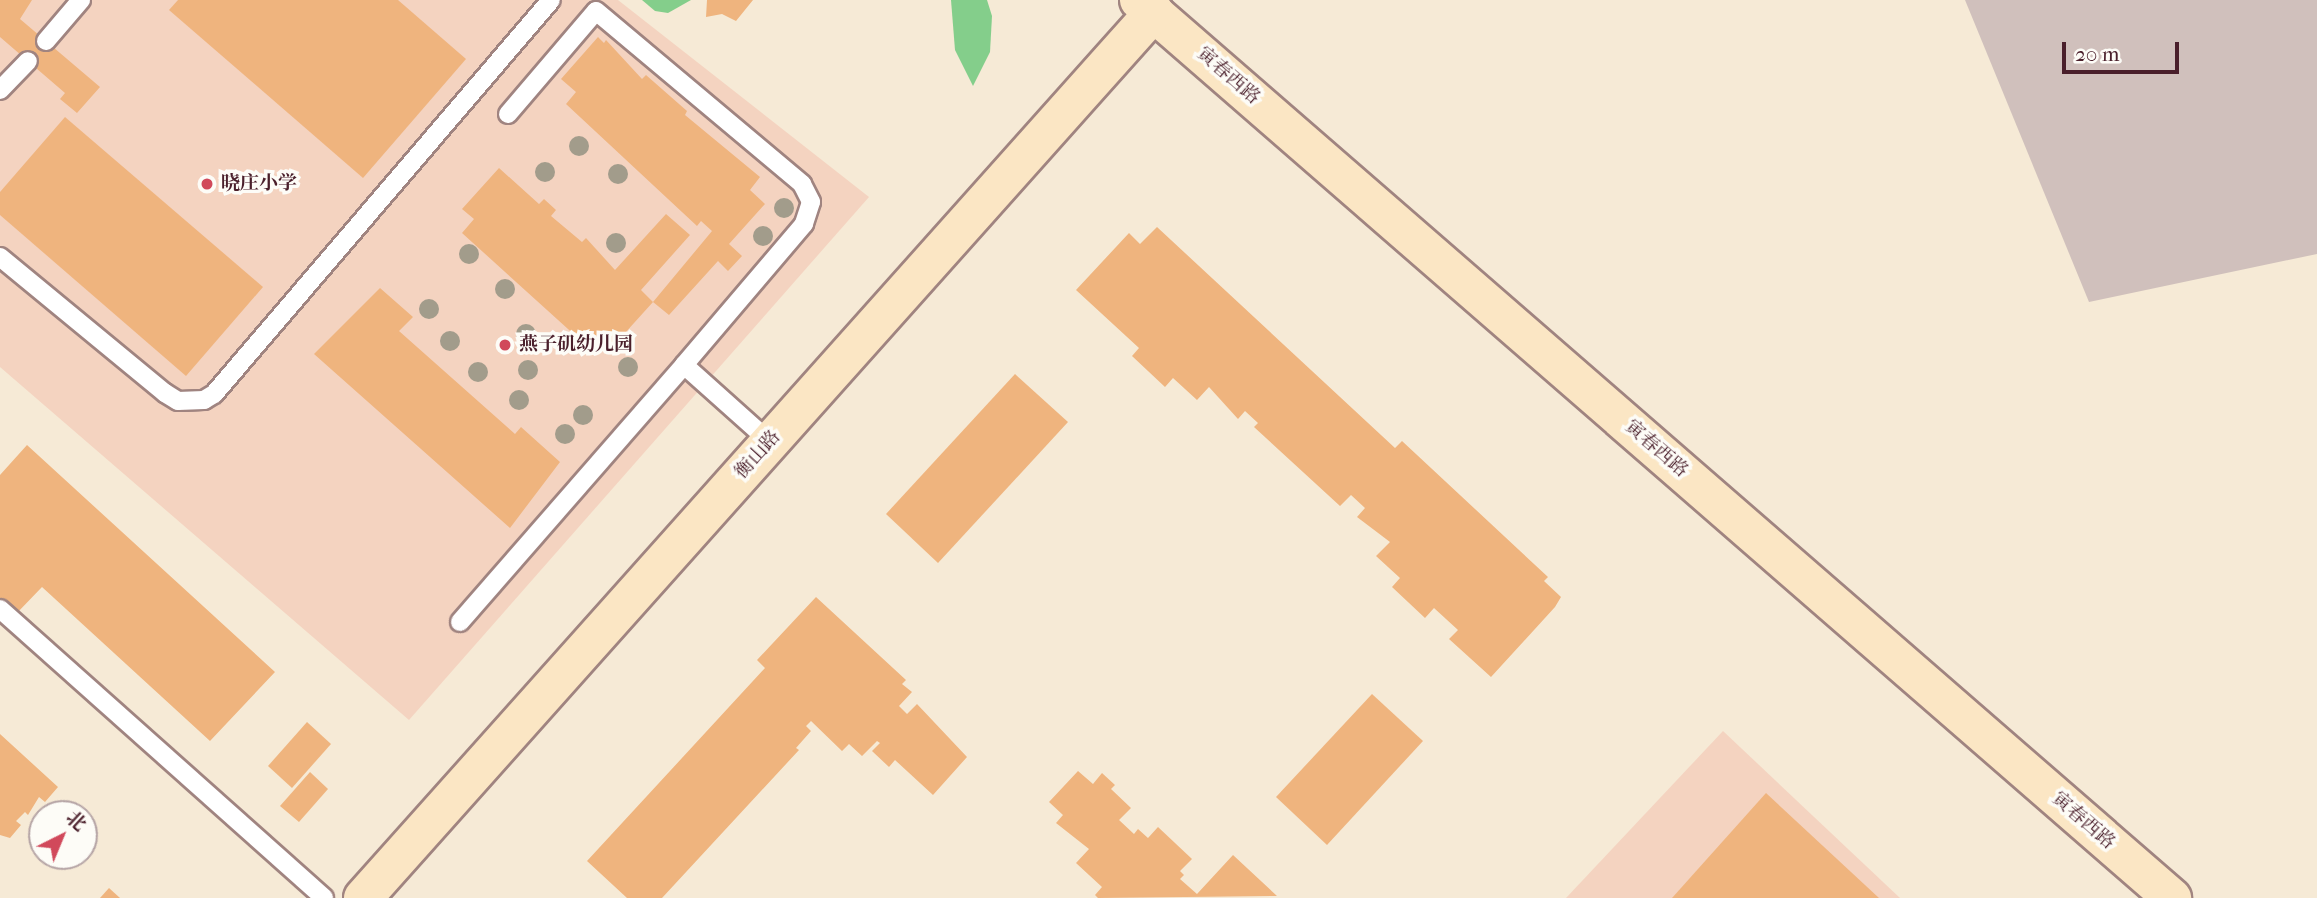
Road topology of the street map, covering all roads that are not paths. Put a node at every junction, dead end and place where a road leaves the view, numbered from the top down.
1 (81, 0) edge
2 (551, 0) edge
3 (1147, 6) edge
4 (46, 41) dead end
5 (28, 61) dead end
6 (1, 92) edge
7 (508, 114) dead end
8 (0, 257) edge
9 (684, 365) junction
10 (770, 442) junction
11 (0, 610) edge
12 (460, 622) dead end
13 (324, 898) edge
14 (363, 898) edge
15 (2172, 898) edge

1 - 4 lane
2 - 8 lane
3 - 10 street, 衡山路
3 - 15 street, 寅春西路
5 - 6 lane
7 - 9 lane
9 - 10 lane
9 - 12 lane
10 - 14 street, 衡山路
11 - 13 lane

